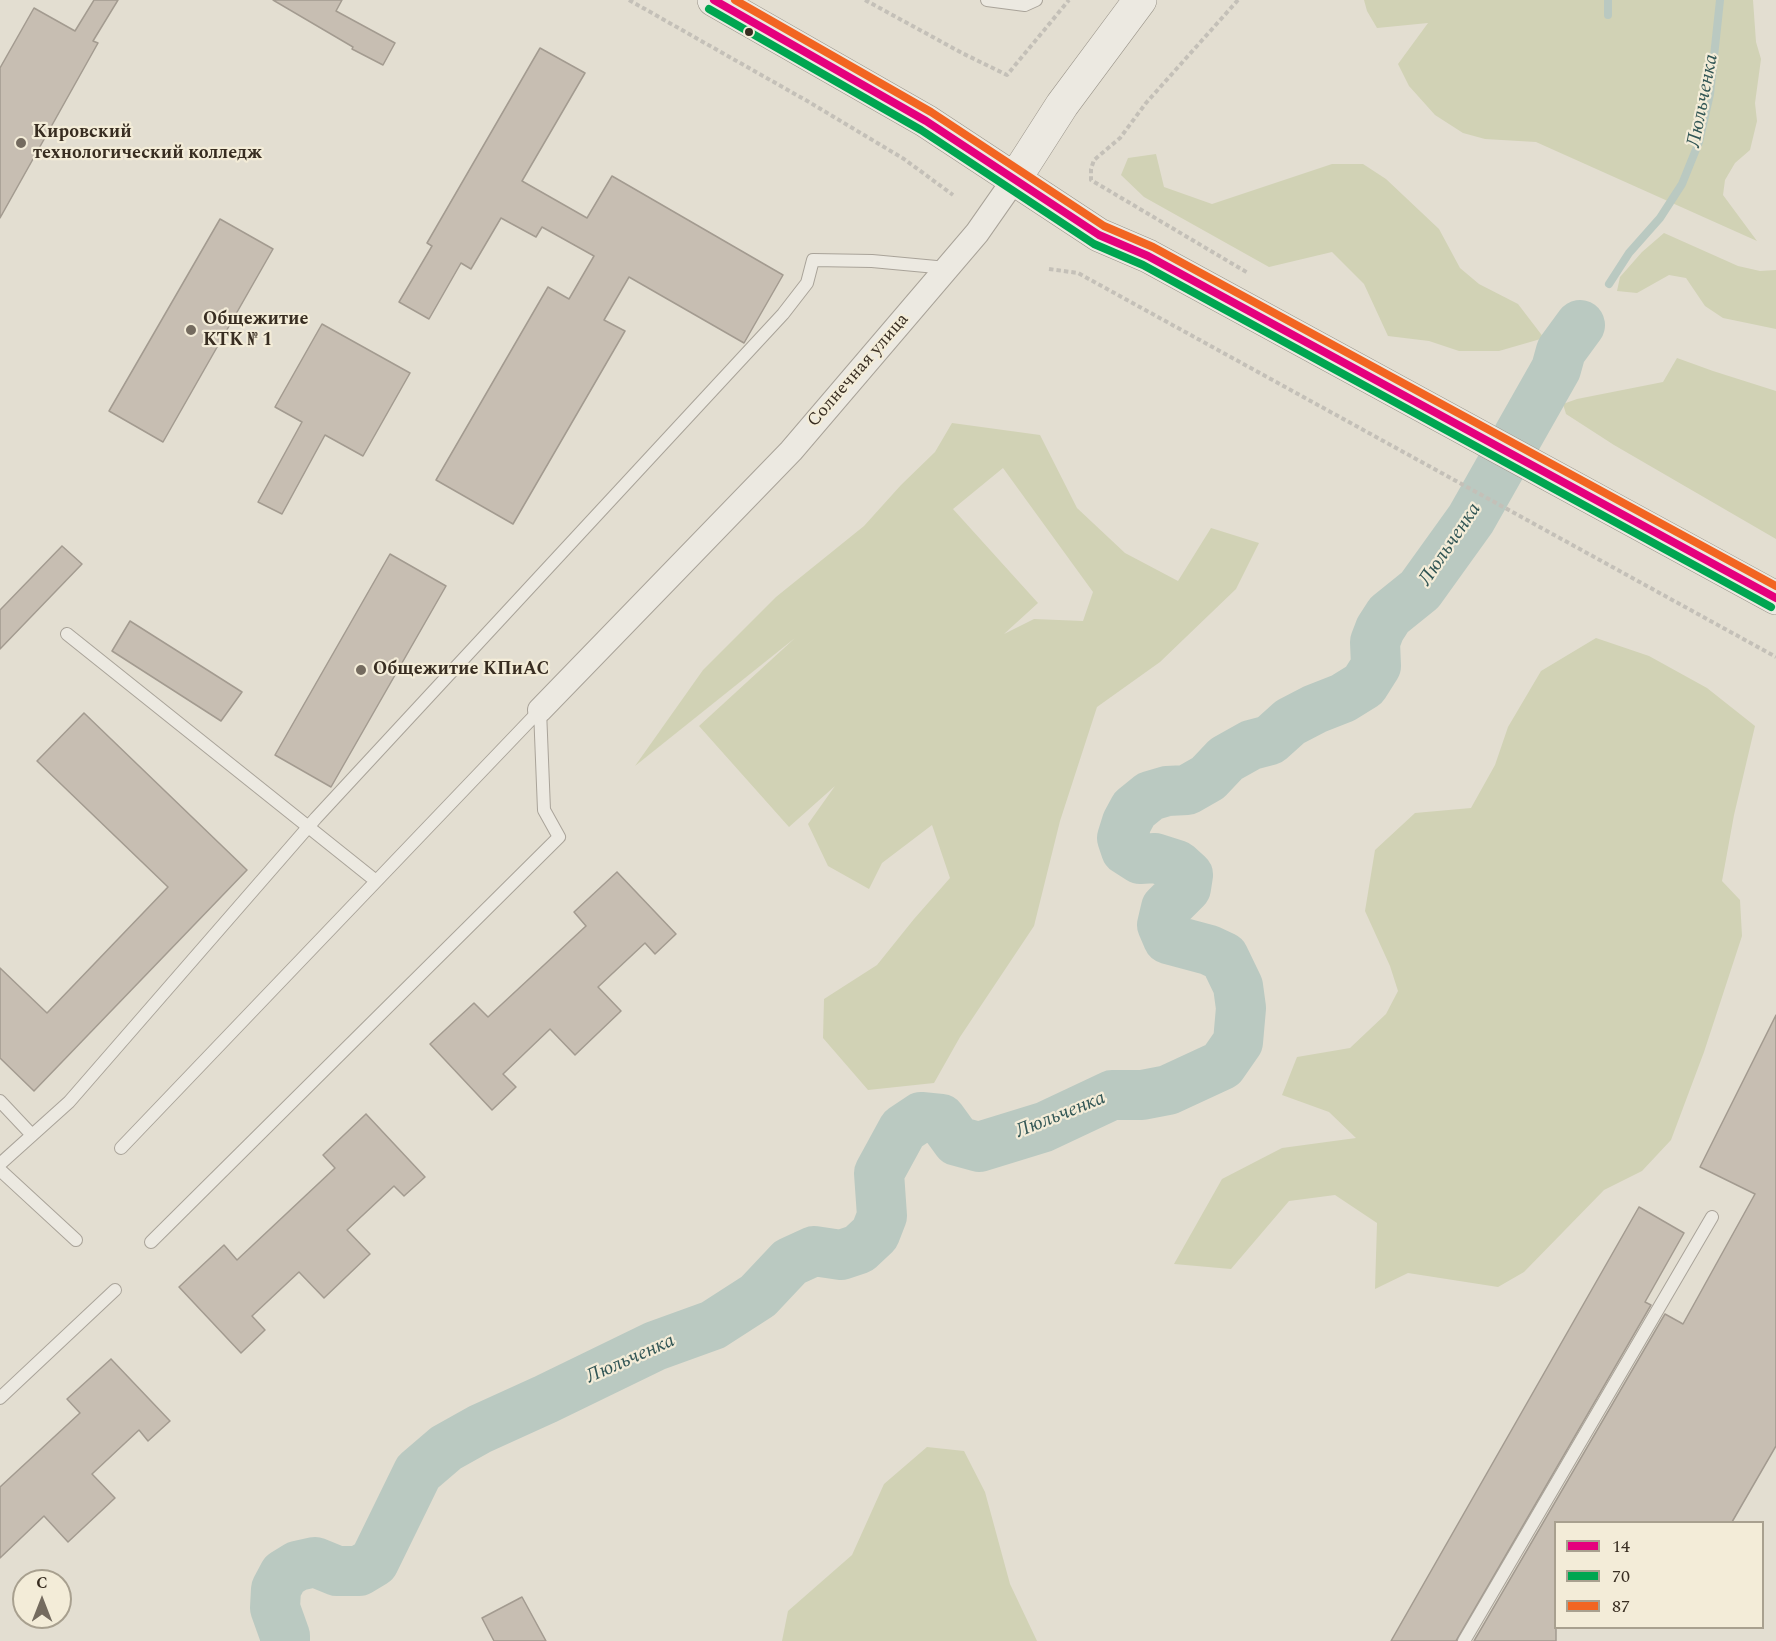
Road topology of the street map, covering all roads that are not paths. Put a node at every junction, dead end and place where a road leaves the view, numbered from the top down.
1 (714, 0) edge
2 (987, 0) edge
3 (1036, 0) edge
4 (1132, 2) edge
5 (1014, 180) junction
6 (947, 268) junction
7 (1776, 598) edge
8 (67, 634) dead end
9 (540, 710) junction
10 (309, 826) junction
11 (376, 881) junction
12 (0, 1101) edge
13 (32, 1135) junction
14 (121, 1148) dead end
15 (0, 1164) edge
16 (0, 1170) edge
17 (1712, 1217) dead end
18 (76, 1240) dead end
19 (151, 1242) dead end
20 (115, 1290) dead end
21 (0, 1398) edge
22 (1464, 1641) edge

1 - 5 main road
2 - 3 lane
4 - 5 main road, Солнечная улица
5 - 6 street, Солнечная улица
5 - 7 main road
6 - 9 street, Солнечная улица
6 - 10 lane
8 - 10 lane
9 - 11 lane
9 - 19 lane
10 - 11 lane
10 - 13 lane
11 - 14 lane
12 - 13 lane
13 - 15 lane
16 - 18 lane
17 - 22 lane
20 - 21 lane

